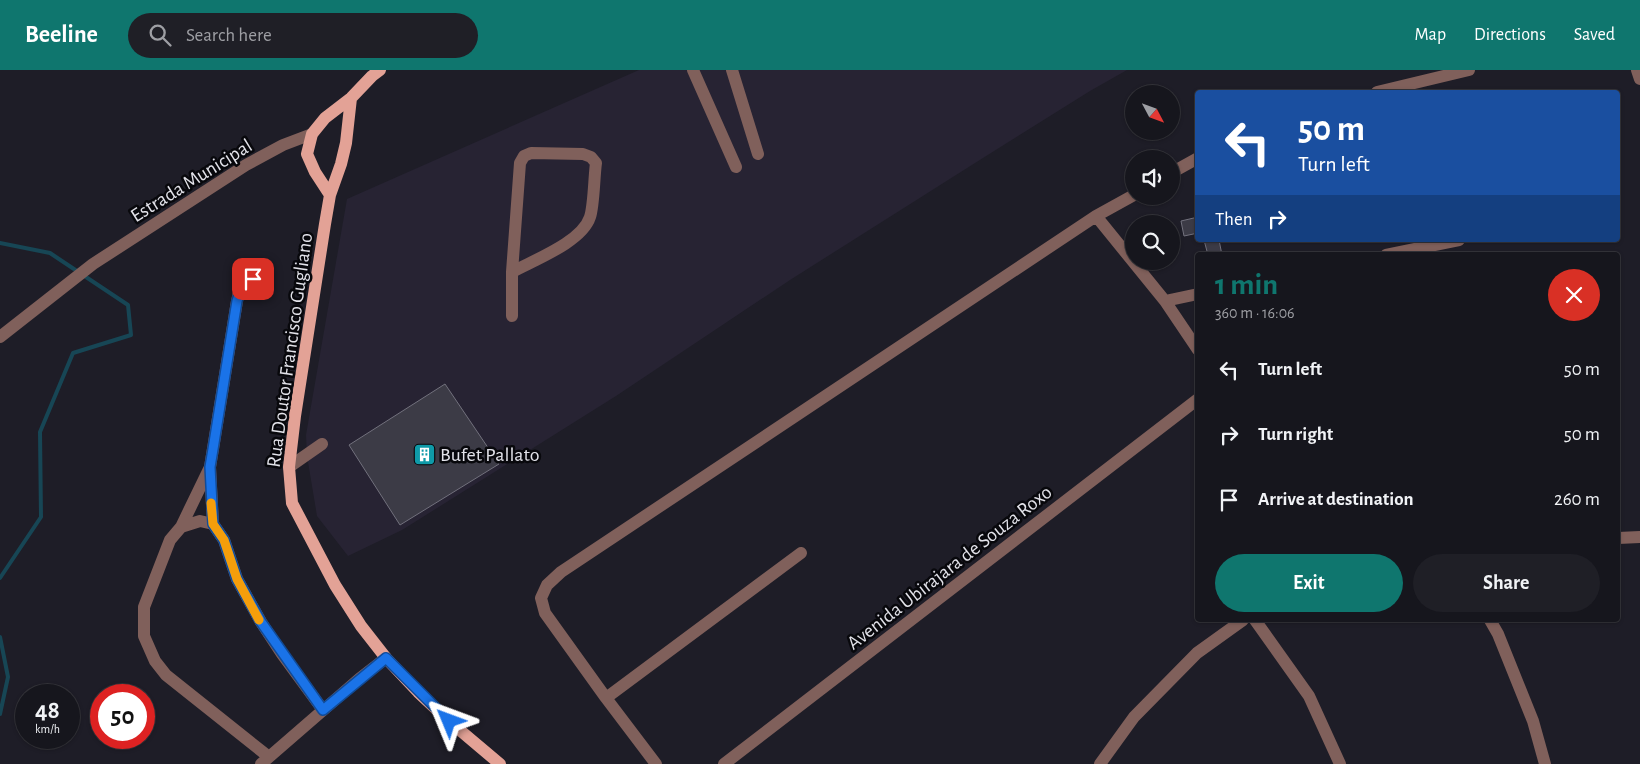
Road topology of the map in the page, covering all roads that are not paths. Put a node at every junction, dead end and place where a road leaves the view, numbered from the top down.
1 (380, 70) edge
2 (693, 70) edge
3 (732, 70) edge
4 (1469, 70) edge
5 (1637, 70) edge
6 (1640, 79) edge
7 (1386, 90) edge
8 (351, 98) junction
9 (312, 134) junction
10 (758, 154) dead end
11 (1195, 160) edge
12 (736, 167) dead end
13 (1180, 168) edge
14 (330, 195) junction
15 (1125, 199) edge
16 (1096, 216) junction
17 (1449, 242) edge
18 (1401, 252) edge
19 (512, 272) junction
20 (253, 279) dead end
21 (1195, 295) edge
22 (1165, 300) junction
23 (512, 316) dead end
24 (0, 337) edge
25 (1195, 345) edge
26 (1195, 401) edge
27 (322, 444) dead end
28 (210, 467) junction
29 (289, 467) junction
30 (213, 524) junction
31 (181, 527) junction
32 (1640, 537) edge
33 (1620, 538) edge
34 (801, 553) dead end
35 (1240, 622) edge
36 (1256, 622) edge
37 (1491, 622) edge
38 (386, 658) junction
39 (606, 698) junction
40 (323, 710) junction
41 (265, 760) edge
42 (500, 764) edge
43 (656, 764) edge
44 (724, 764) edge
45 (1100, 764) edge
46 (1340, 764) edge
47 (1545, 764) edge

1 - 8 main road
2 - 12 street
3 - 10 street
4 - 7 street
5 - 6 street
8 - 9 main road
8 - 14 main road, Rua Doutor Francisco Gugliano
9 - 14 main road
9 - 24 street, Estrada Municipal
11 - 13 street
14 - 29 main road, Rua Doutor Francisco Gugliano
15 - 16 street
16 - 22 street
16 - 39 street
17 - 18 street
19 - 19 street
19 - 23 street
20 - 28 street
21 - 22 street
22 - 25 street
26 - 44 street, Avenida Ubirajara de Souza Roxo
27 - 29 street
28 - 30 street
28 - 31 street
29 - 38 main road, Rua Doutor Francisco Gugliano
30 - 31 street
30 - 40 street
31 - 41 street
32 - 33 street
34 - 39 street
35 - 45 street
36 - 46 street
37 - 47 street
38 - 40 street
38 - 42 main road, Rua Doutor Francisco Gugliano
39 - 43 street
40 - 41 street

